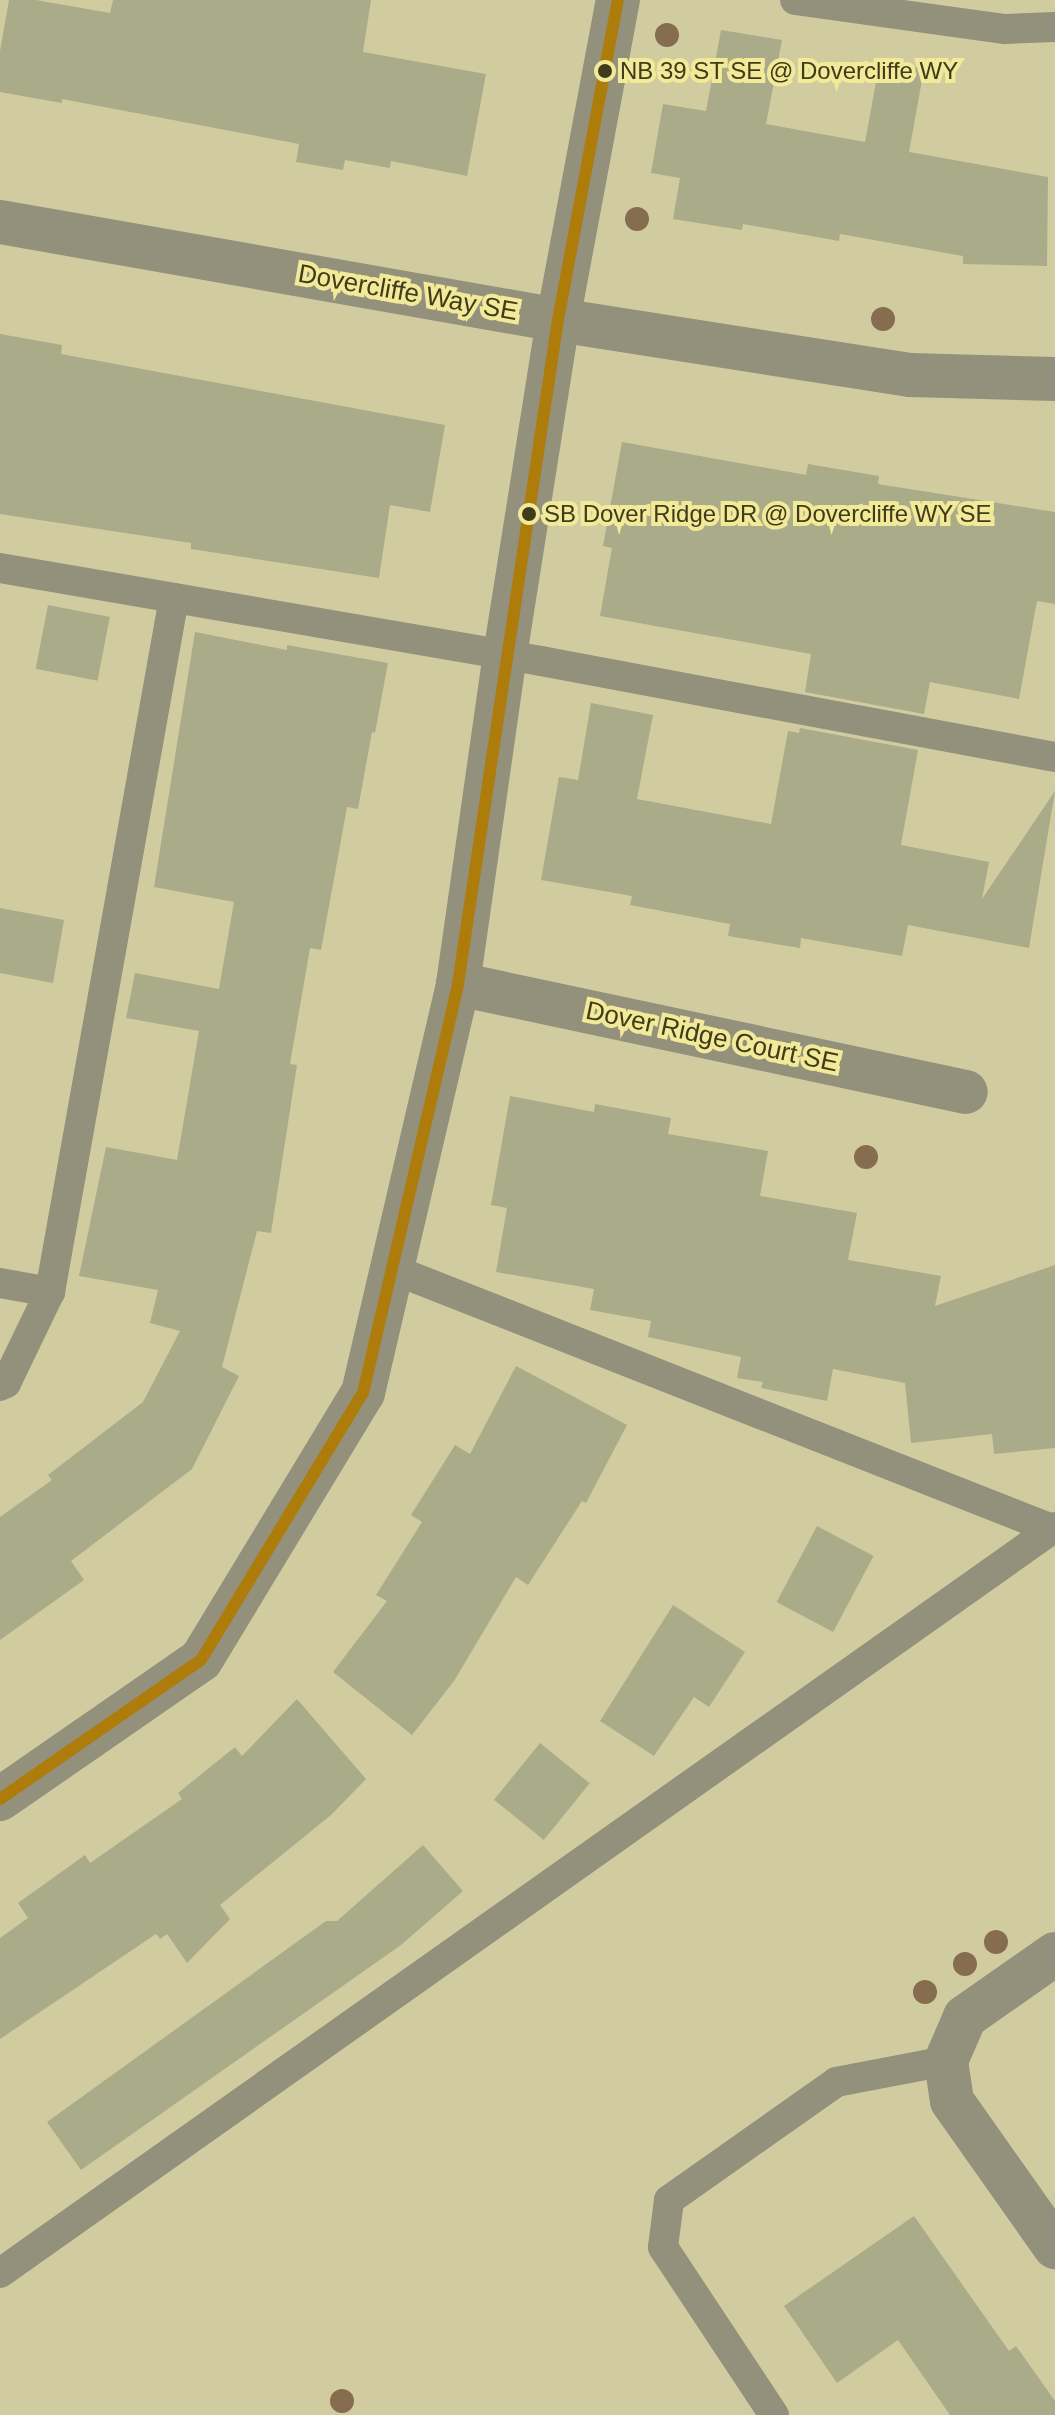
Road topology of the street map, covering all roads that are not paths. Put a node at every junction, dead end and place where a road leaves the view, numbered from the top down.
1 (618, 0) edge
2 (795, 0) edge
3 (1055, 27) edge
4 (0, 222) edge
5 (558, 320) junction
6 (1055, 379) edge
7 (0, 568) edge
8 (174, 598) junction
9 (505, 655) junction
10 (1055, 757) edge
11 (458, 984) junction
12 (966, 1092) dead end
13 (392, 1269) junction
14 (0, 1283) edge
15 (50, 1292) junction
16 (0, 1386) edge
17 (1053, 1528) edge
18 (0, 1799) edge
19 (1055, 1954) edge
20 (946, 2061) junction
21 (1055, 2247) edge
22 (0, 2273) edge
23 (774, 2415) edge

1 - 5 street
2 - 3 lane
4 - 5 street, Dovercliffe Way SE
5 - 6 street, Dovercliffe Way SE
5 - 9 street
7 - 8 lane
8 - 9 lane
8 - 15 lane
9 - 10 lane
9 - 11 street
11 - 12 street, Dover Ridge Court SE
11 - 13 street
13 - 17 lane
13 - 18 street
14 - 15 lane
15 - 16 lane
17 - 22 lane
19 - 20 street
20 - 21 street
20 - 23 lane

